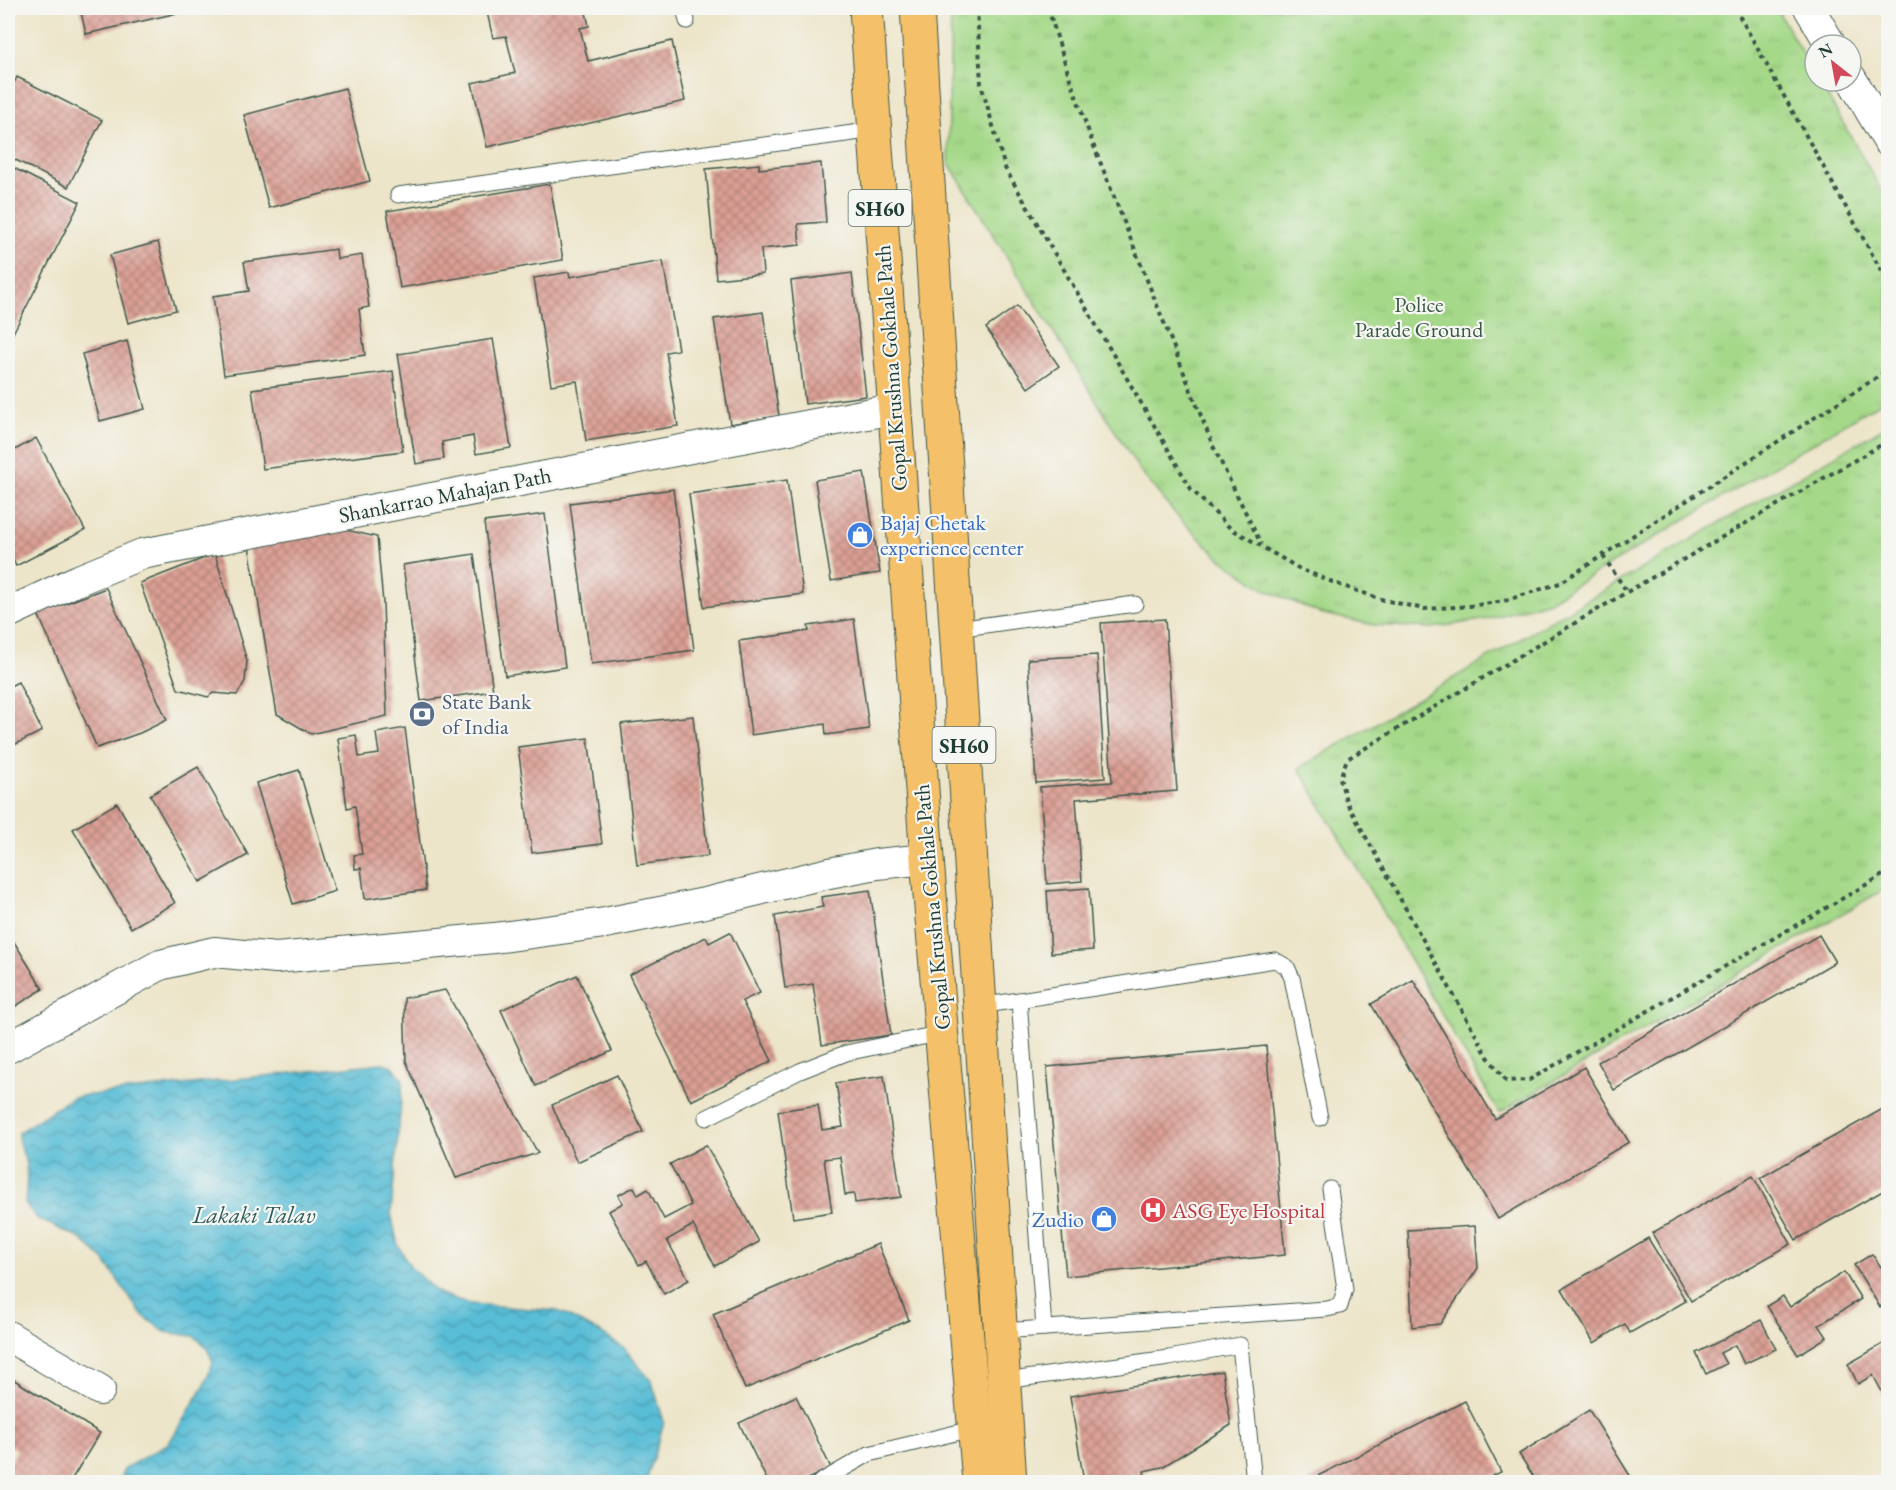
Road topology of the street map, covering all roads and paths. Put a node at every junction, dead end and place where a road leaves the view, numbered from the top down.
1 (866, 8) edge
2 (917, 8) edge
3 (977, 8) edge
4 (1048, 8) edge
5 (1735, 8) edge
6 (1809, 8) edge
7 (1824, 33) edge
8 (1860, 93) edge
9 (875, 130) junction
10 (1888, 141) edge
11 (398, 195) dead end
12 (1888, 283) edge
13 (1888, 370) edge
14 (893, 409) junction
15 (1888, 441) edge
16 (1262, 547) junction
17 (1603, 556) junction
18 (1627, 592) junction
19 (1135, 604) dead end
20 (8, 613) edge
21 (957, 629) junction
22 (927, 860) junction
23 (1888, 872) edge
24 (1019, 1000) junction
25 (980, 1006) junction
26 (942, 1033) junction
27 (8, 1048) edge
28 (706, 1118) dead end
29 (1320, 1118) dead end
30 (1330, 1189) dead end
31 (1044, 1328) junction
32 (1001, 1331) junction
33 (8, 1336) edge
34 (1004, 1382) junction
35 (100, 1390) dead end
36 (976, 1428) junction
37 (820, 1482) edge
38 (979, 1482) edge
39 (1010, 1482) edge
40 (1254, 1482) edge

1 - 9 main road, Gopal Krushna Gokhale Path / SH60
2 - 21 main road, Gopal Krushna Gokhale Path / SH60
3 - 16 path
4 - 16 path
5 - 12 path
6 - 7 street
8 - 10 street
9 - 11 lane
9 - 14 main road, Gopal Krushna Gokhale Path / SH60
13 - 17 path
14 - 20 street, Shankarrao Mahajan Path
14 - 22 main road, Gopal Krushna Gokhale Path / SH60
15 - 18 path
16 - 17 path
17 - 18 path
18 - 23 path
19 - 21 lane
21 - 25 main road, Gopal Krushna Gokhale Path / SH60
22 - 26 main road, Gopal Krushna Gokhale Path / SH60
22 - 27 street
24 - 25 lane
24 - 29 lane
24 - 31 lane
25 - 32 main road, Gopal Krushna Gokhale Path / SH60
26 - 28 lane
26 - 36 main road, Gopal Krushna Gokhale Path / SH60
30 - 31 lane
31 - 32 lane
32 - 34 main road, Gopal Krushna Gokhale Path / SH60
33 - 35 street
34 - 39 main road, Gopal Krushna Gokhale Path / SH60
34 - 40 lane
36 - 37 lane
36 - 38 main road, Gopal Krushna Gokhale Path / SH60

